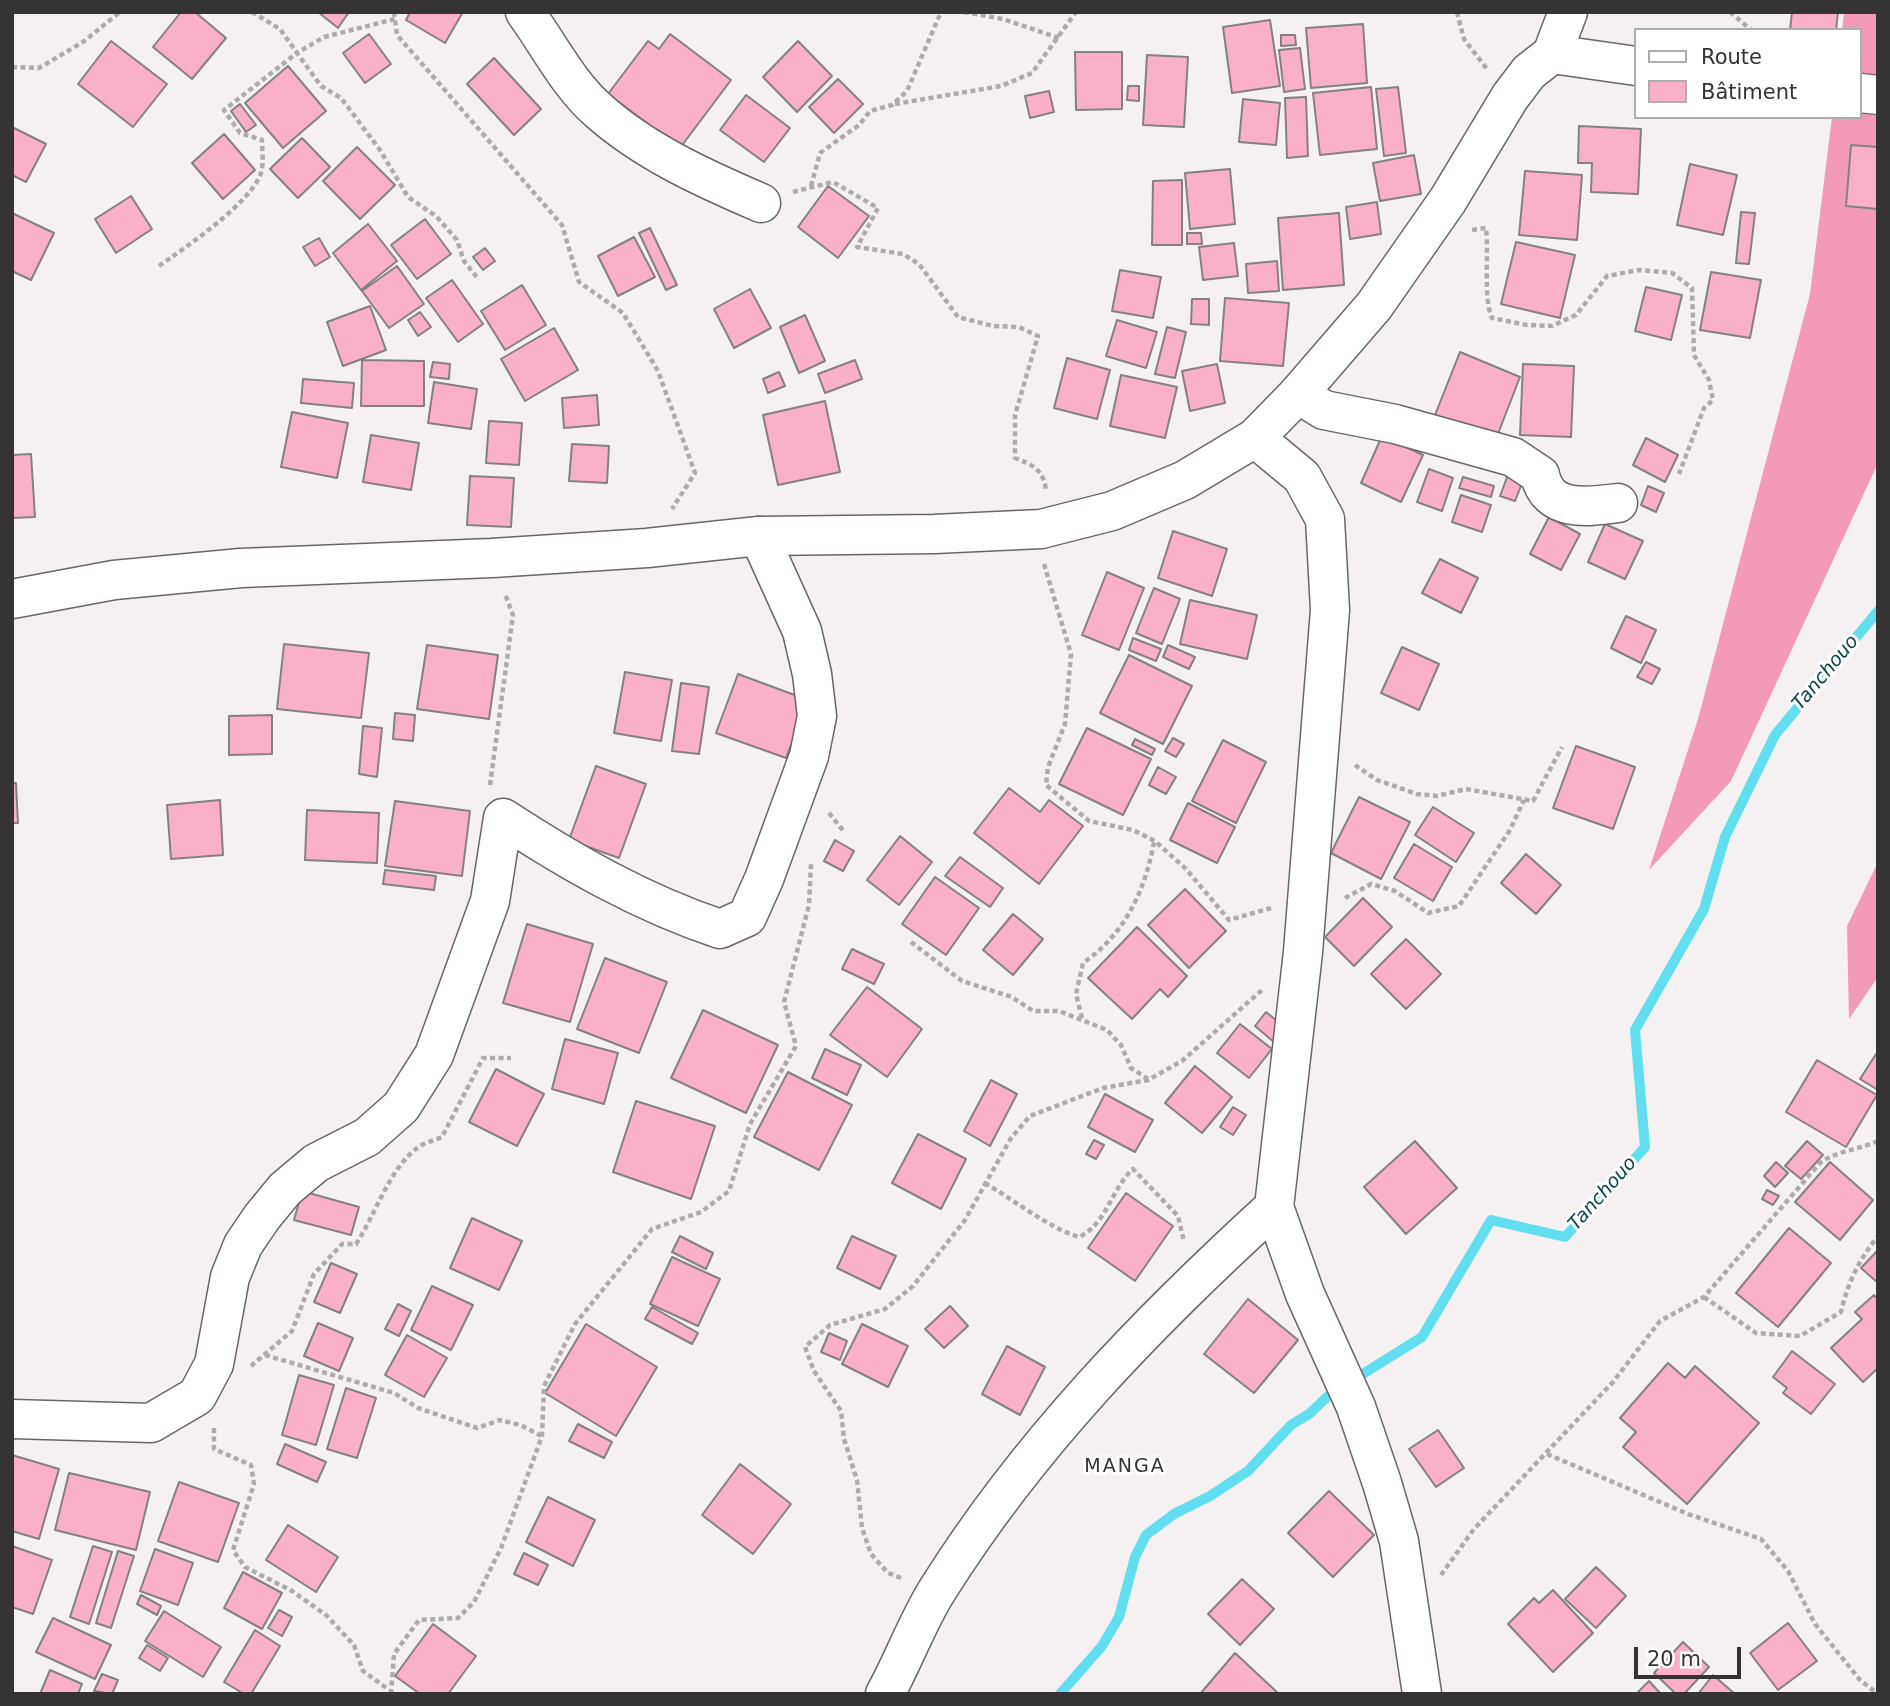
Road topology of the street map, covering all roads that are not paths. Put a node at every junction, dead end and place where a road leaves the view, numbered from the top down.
1 (525, 12) edge
2 (1568, 12) edge
3 (1552, 54) junction
4 (1634, 66) edge
5 (761, 203) road end
6 (1298, 394) junction
7 (1255, 438) junction
8 (1618, 503) dead end
9 (759, 536) junction
10 (12, 599) edge
11 (1274, 1207) junction
12 (12, 1419) edge
13 (886, 1694) edge
14 (1422, 1694) edge

1 - 5 street
2 - 3 street
3 - 4 street
3 - 6 street
6 - 7 street
6 - 8 street
7 - 9 street
7 - 11 street
9 - 10 street
9 - 12 street
11 - 13 street
11 - 14 street

